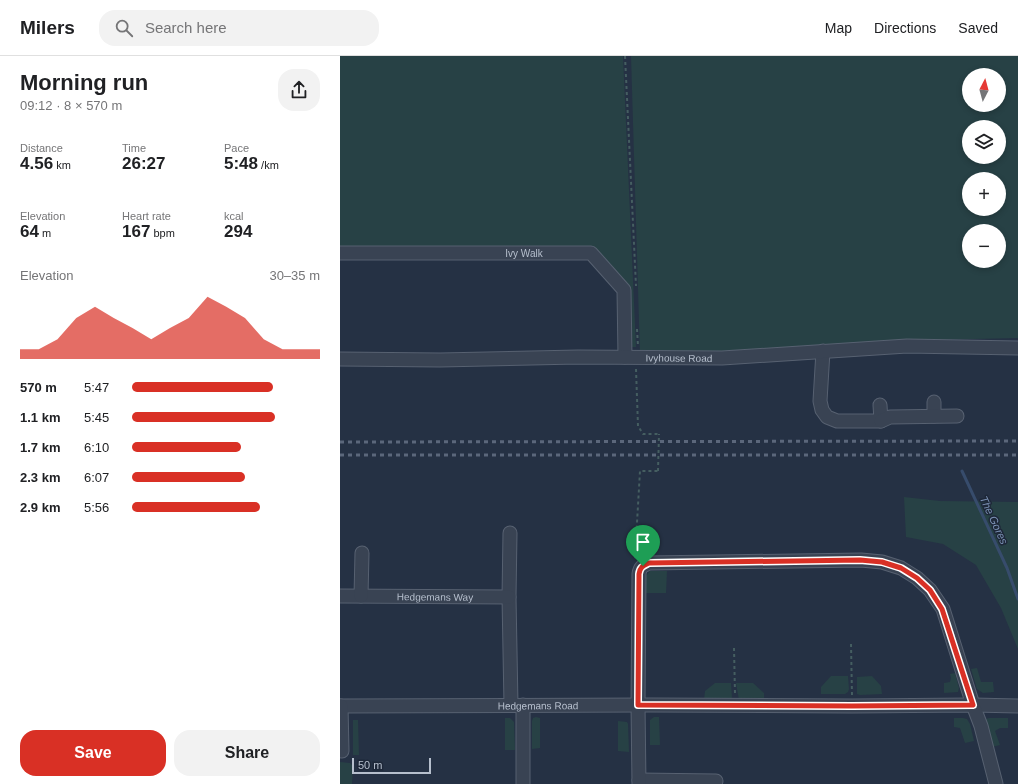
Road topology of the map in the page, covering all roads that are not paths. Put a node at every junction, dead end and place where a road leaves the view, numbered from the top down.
1 (340, 253) edge
2 (1018, 348) edge
3 (823, 351) junction
4 (633, 358) junction
5 (340, 359) edge
6 (934, 402) dead end
7 (880, 405) dead end
8 (934, 416) junction
9 (957, 416) dead end
10 (881, 421) junction
11 (510, 533) dead end
12 (362, 553) dead end
13 (340, 596) edge
14 (362, 596) junction
15 (509, 597) junction
16 (517, 705) junction
17 (638, 705) junction
18 (973, 705) junction
19 (340, 706) edge
20 (1018, 706) edge
21 (342, 751) dead end
22 (716, 781) dead end
23 (639, 782) edge
24 (523, 784) edge
25 (996, 784) edge

1 - 4 street, Ivy Walk
2 - 3 street, Ivyhouse Road
3 - 4 street, Ivyhouse Road
3 - 10 street
4 - 5 street, Ivyhouse Road
6 - 8 street
7 - 10 street
8 - 9 street
8 - 10 street
11 - 15 street
12 - 14 street
13 - 14 street, Hedgemans Way
14 - 15 street, Hedgemans Way
15 - 16 street
16 - 17 street, Hedgemans Road
16 - 19 street, Hedgemans Road
16 - 24 street
17 - 18 street, Hedgemans Road
17 - 18 street
17 - 23 street
18 - 20 street, Hedgemans Road
18 - 25 street
19 - 21 street
22 - 23 street

